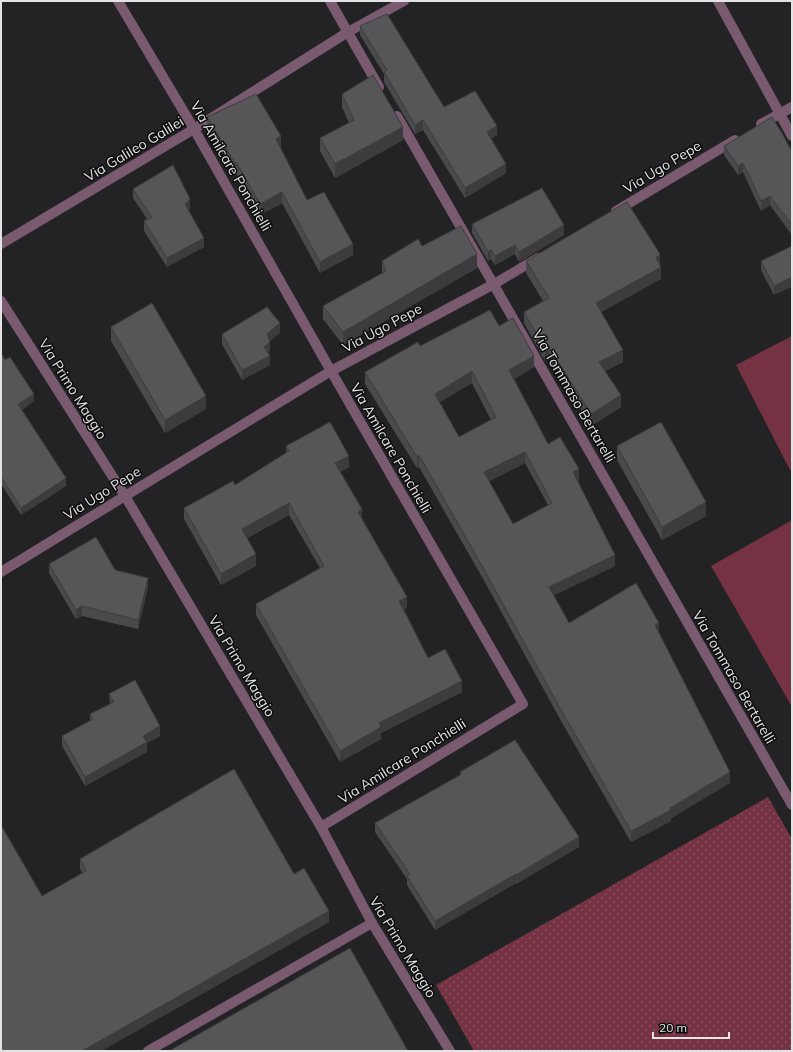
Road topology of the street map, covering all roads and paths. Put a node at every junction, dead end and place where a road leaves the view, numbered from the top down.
1 (118, 1) edge
2 (330, 1) edge
3 (404, 1) edge
4 (718, 1) edge
5 (348, 32) junction
6 (383, 94) edge
7 (391, 107) edge
8 (792, 107) edge
9 (779, 113) junction
10 (194, 130) junction
11 (792, 136) edge
12 (609, 215) edge
13 (1, 244) edge
14 (548, 252) edge
15 (494, 284) junction
16 (1, 301) edge
17 (331, 371) junction
18 (125, 496) junction
19 (1, 572) edge
20 (792, 805) edge
21 (322, 827) junction
22 (372, 923) junction
23 (148, 1051) edge
24 (450, 1051) edge

1 - 10 street, Via Amilcare Ponchielli
2 - 5 street
3 - 5 street, Via Galileo Galilei
4 - 9 street
5 - 6 street
5 - 10 street, Via Galileo Galilei
7 - 15 street, Via Tommaso Bertarelli
8 - 9 street, Via Ugo Pepe
9 - 11 street
9 - 12 street, Via Ugo Pepe
10 - 13 street, Via Galileo Galilei
10 - 17 street, Via Amilcare Ponchielli
14 - 15 street, Via Ugo Pepe
15 - 17 street, Via Ugo Pepe
15 - 20 street, Via Tommaso Bertarelli
16 - 18 street, Via Primo Maggio
17 - 18 street, Via Ugo Pepe
17 - 21 street, Via Amilcare Ponchielli
18 - 19 street, Via Ugo Pepe
18 - 21 street, Via Primo Maggio
21 - 22 street, Via Primo Maggio
22 - 23 street
22 - 24 street, Via Primo Maggio

